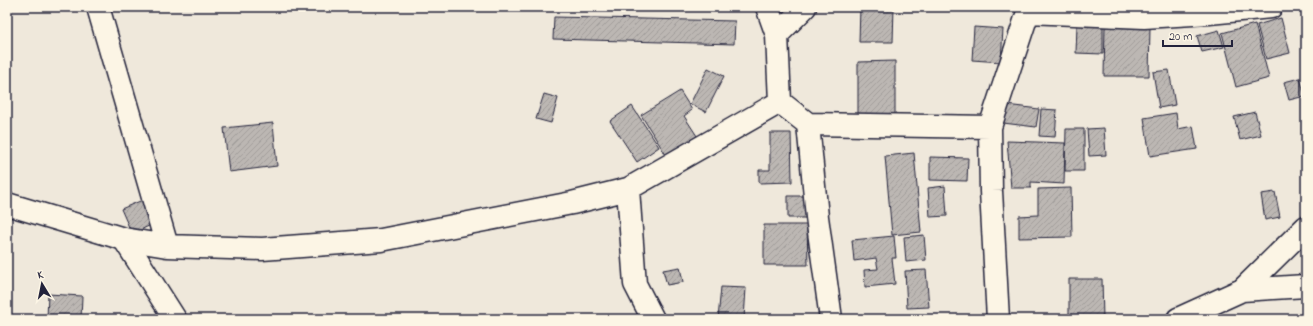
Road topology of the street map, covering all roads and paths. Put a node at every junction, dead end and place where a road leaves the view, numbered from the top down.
1 (98, 7) edge
2 (767, 7) edge
3 (805, 7) edge
4 (1271, 7) edge
5 (777, 35) junction
6 (780, 102) junction
7 (808, 124) junction
8 (990, 127) junction
9 (628, 189) junction
10 (7, 204) edge
11 (1306, 227) edge
12 (124, 239) junction
13 (168, 246) junction
14 (1306, 286) edge
15 (1242, 290) junction
16 (175, 319) edge
17 (653, 319) edge
18 (831, 319) edge
19 (998, 319) edge
20 (1178, 319) edge

1 - 13 street
2 - 5 street
3 - 5 street
4 - 8 street
5 - 6 street
6 - 7 street
6 - 9 street
7 - 8 street
7 - 18 street
8 - 19 street
9 - 13 street
9 - 17 street
10 - 12 street
11 - 15 street
12 - 13 street
12 - 16 street
14 - 15 street
15 - 20 street

